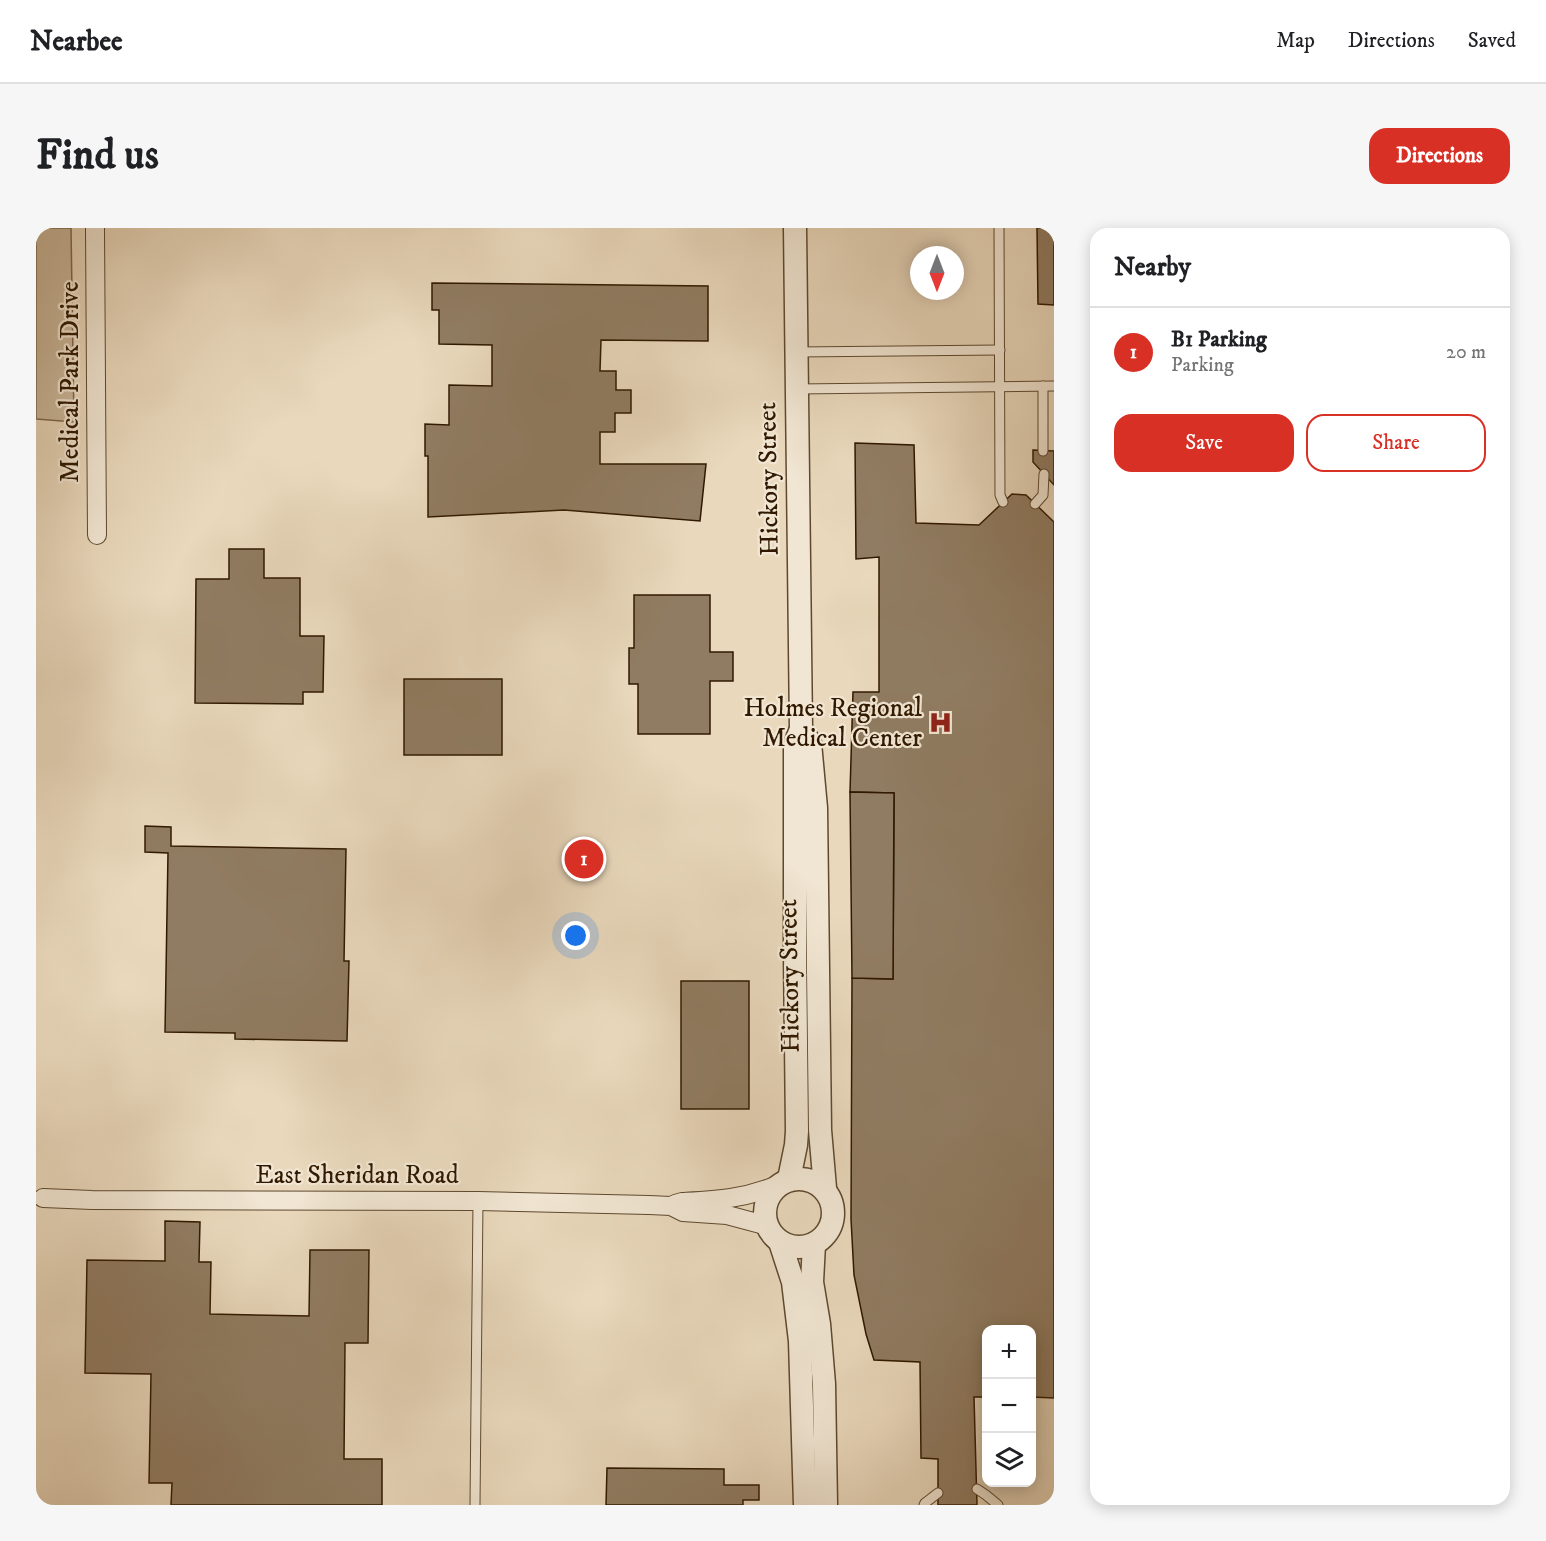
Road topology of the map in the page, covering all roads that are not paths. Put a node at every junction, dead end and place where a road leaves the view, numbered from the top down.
1 (95, 228) edge
2 (795, 228) edge
3 (999, 228) edge
4 (1000, 350) junction
5 (796, 352) junction
6 (1000, 386) junction
7 (1043, 386) junction
8 (1054, 386) edge
9 (796, 389) junction
10 (1043, 451) dead end
11 (1044, 474) dead end
12 (1003, 502) dead end
13 (1035, 504) dead end
14 (97, 535) dead end
15 (801, 729) junction
16 (816, 808) junction
17 (795, 822) junction
18 (795, 953) junction
19 (818, 953) junction
20 (782, 1183) junction
21 (825, 1188) junction
22 (43, 1198) dead end
23 (478, 1201) junction
24 (671, 1206) junction
25 (774, 1234) junction
26 (814, 1244) junction
27 (803, 1420) junction
28 (825, 1420) junction
29 (977, 1489) dead end
30 (938, 1493) dead end
31 (475, 1505) edge
32 (805, 1505) edge
33 (826, 1505) edge
34 (924, 1505) edge
35 (998, 1505) edge

1 - 14 street, Medical Park Drive
2 - 5 street, Hickory Street
3 - 4 lane
4 - 5 lane
4 - 6 lane
5 - 9 street, Hickory Street
6 - 7 lane
6 - 9 lane
6 - 12 lane
7 - 8 lane
7 - 10 lane
9 - 15 street, Hickory Street
11 - 13 lane
15 - 16 street, Hickory Street
15 - 17 street, Hickory Street
16 - 17 lane
16 - 19 street, Hickory Street
17 - 18 street, Hickory Street
18 - 19 street
18 - 20 street, Hickory Street
19 - 21 street, Hickory Street
20 - 21 street
20 - 24 street, East Sheridan Road
20 - 25 street
21 - 26 street
22 - 23 street, East Sheridan Road
23 - 24 street, East Sheridan Road
23 - 31 lane
24 - 25 street, East Sheridan Road
25 - 26 street
25 - 27 street
26 - 28 street
27 - 28 lane
27 - 32 street
28 - 33 street
29 - 35 lane
30 - 34 lane

